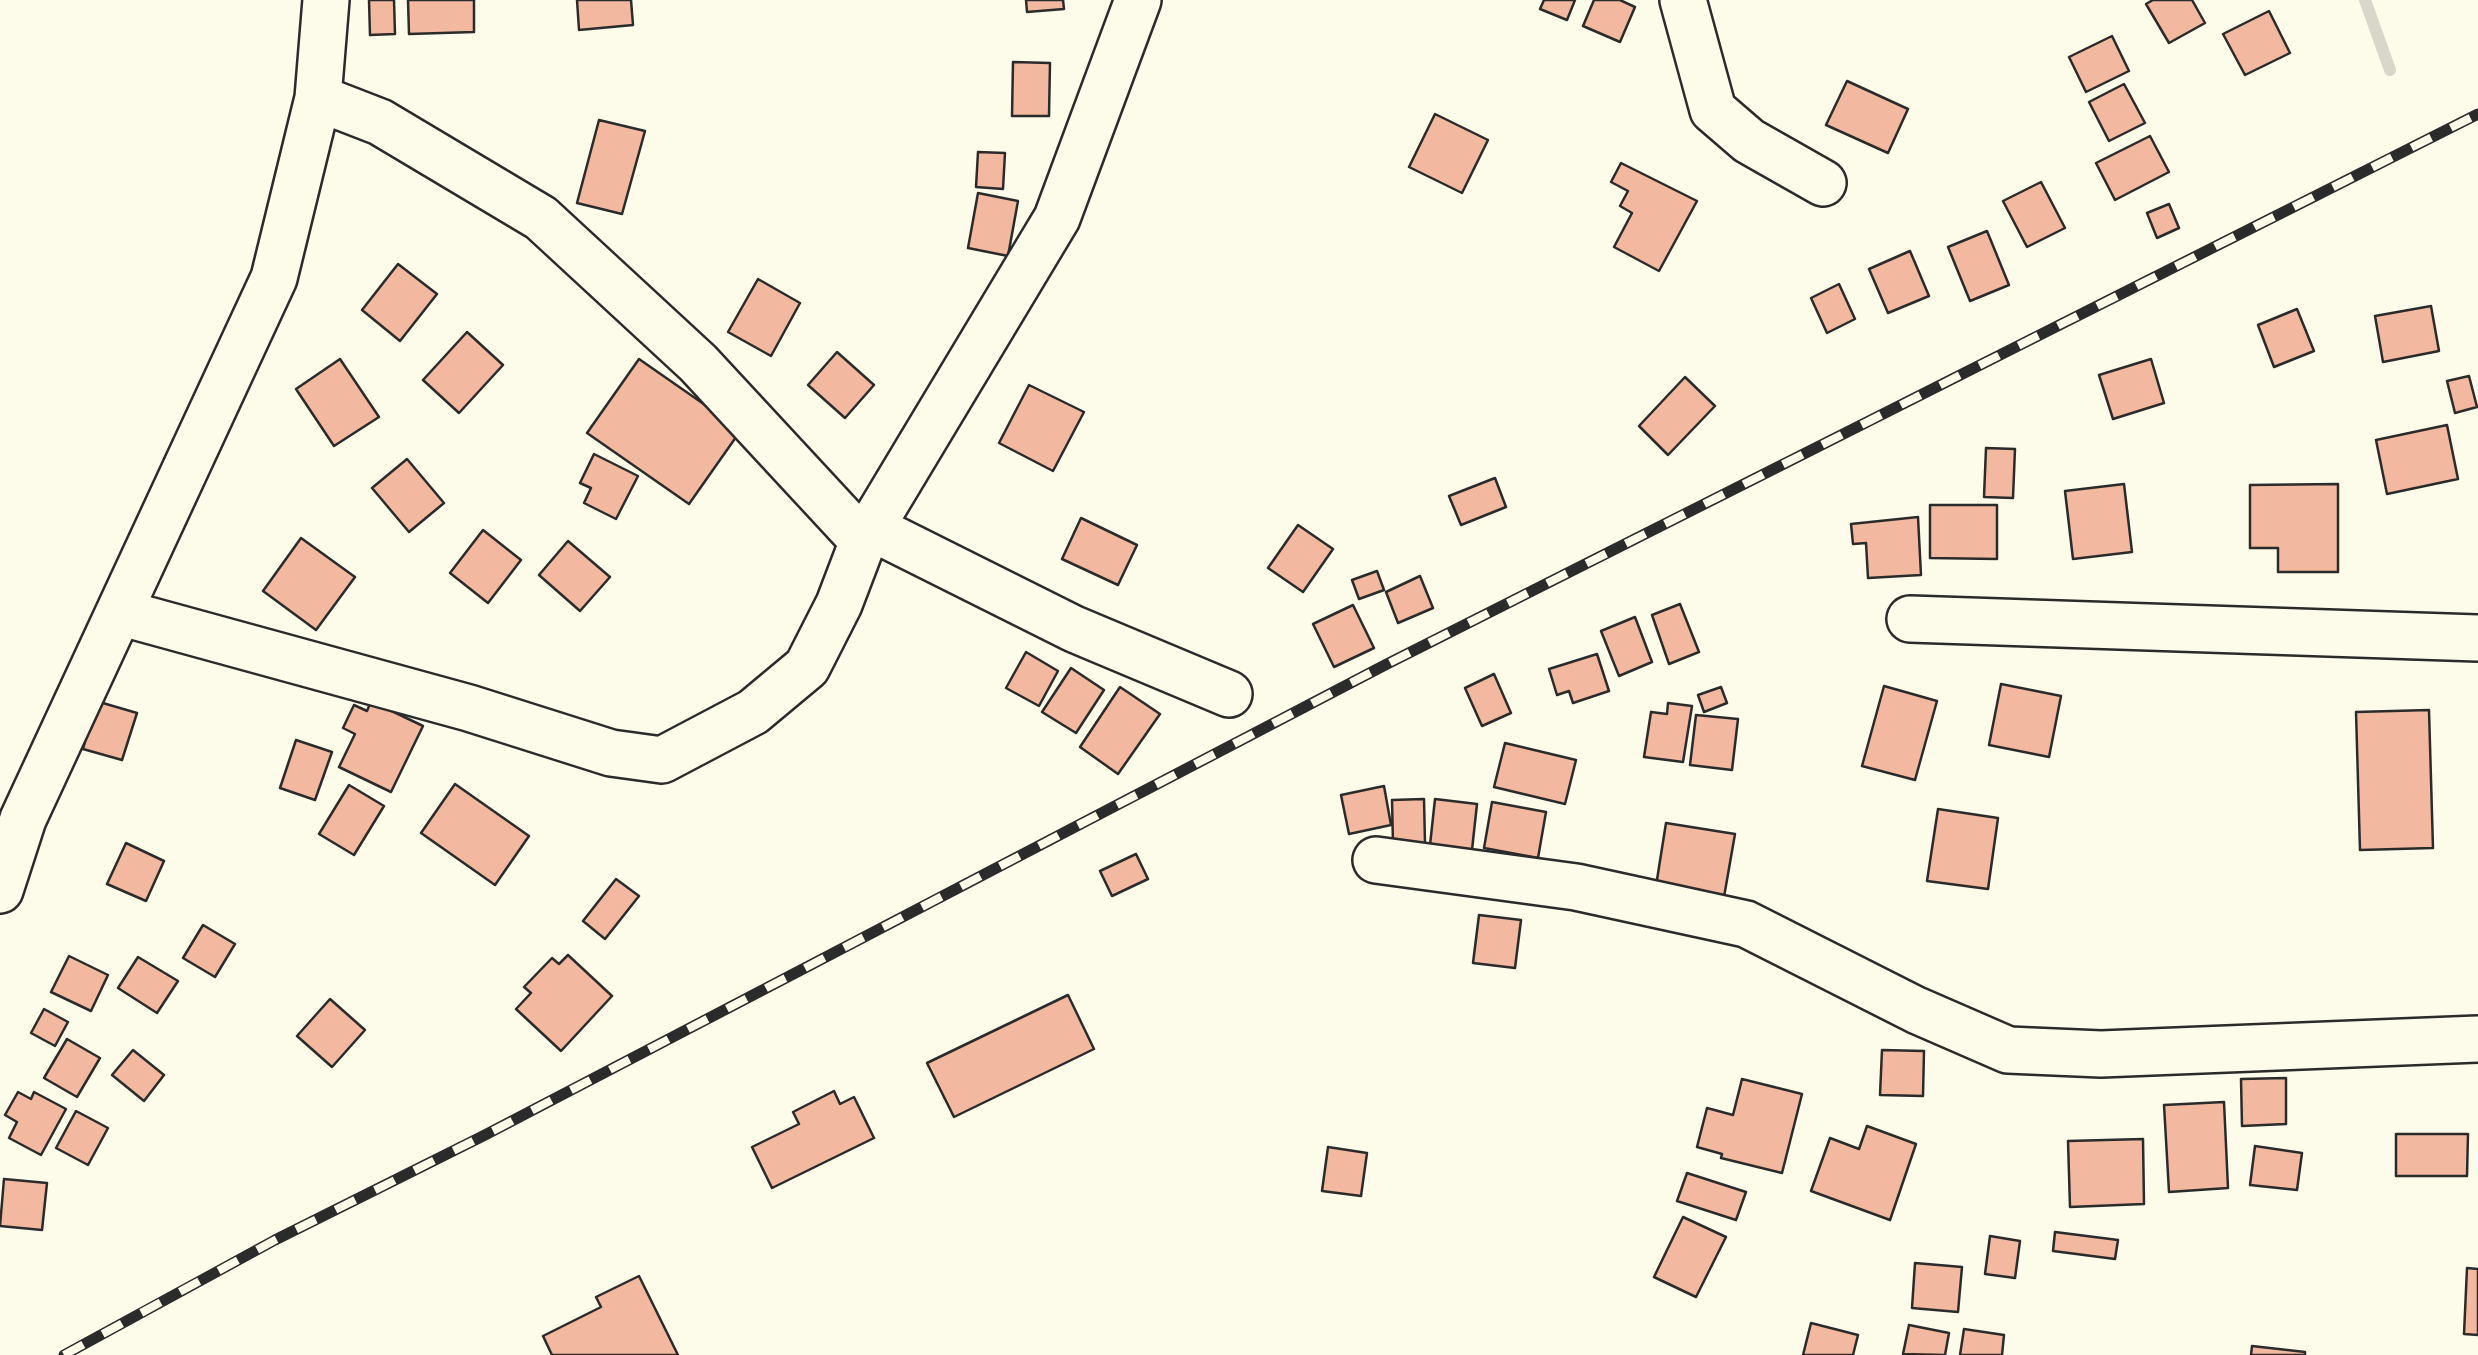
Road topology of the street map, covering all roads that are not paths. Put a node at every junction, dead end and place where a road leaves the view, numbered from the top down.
1 (326, 0) edge
2 (1138, 0) edge
3 (1683, 0) edge
4 (318, 98) junction
5 (1823, 183) dead end
6 (868, 535) junction
7 (119, 612) junction
8 (1910, 619) dead end
9 (2478, 638) edge
10 (1230, 694) dead end
11 (12, 814) edge
12 (1376, 860) dead end
13 (0, 890) edge
14 (2478, 1039) edge

1 - 4 street
2 - 6 street
3 - 5 street
4 - 6 street
4 - 7 street
6 - 7 street
6 - 10 street
7 - 11 street
8 - 9 street
11 - 13 street
12 - 14 street

